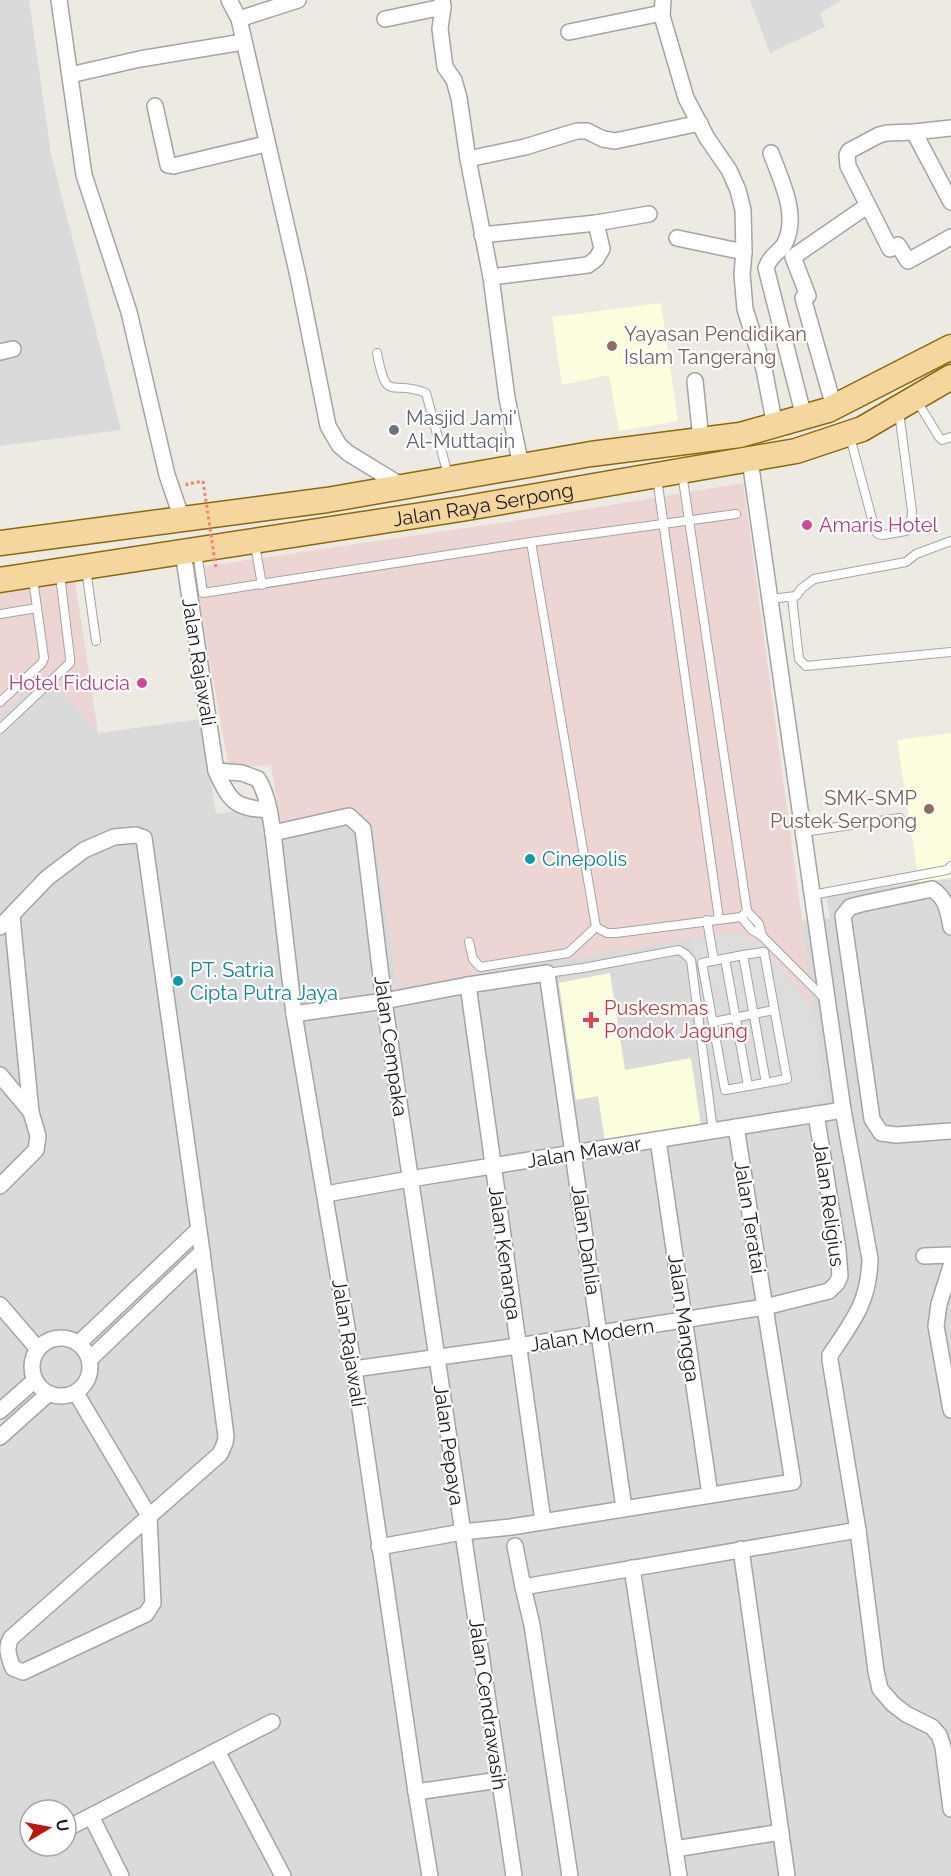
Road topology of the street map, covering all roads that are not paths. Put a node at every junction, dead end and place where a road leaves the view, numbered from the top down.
1 (60, 0) edge
2 (229, 0) edge
3 (298, 0) edge
4 (443, 4) edge
5 (662, 7) edge
6 (238, 19) junction
7 (385, 19) dead end
8 (569, 32) dead end
9 (243, 42) junction
10 (70, 75) junction
11 (155, 106) dead end
12 (700, 123) junction
13 (951, 128) edge
14 (914, 132) junction
15 (266, 144) junction
16 (771, 153) dead end
17 (468, 159) junction
18 (951, 202) edge
19 (867, 206) junction
20 (649, 214) dead end
21 (596, 223) junction
22 (482, 235) junction
23 (951, 237) edge
24 (677, 238) dead end
25 (744, 252) junction
26 (491, 277) junction
27 (951, 347) edge
28 (377, 353) dead end
29 (951, 377) edge
30 (695, 381) dead end
31 (907, 403) junction
32 (834, 407) junction
33 (804, 417) junction
34 (775, 426) junction
35 (849, 434) junction
36 (951, 437) edge
37 (701, 440) junction
38 (625, 449) junction
39 (750, 460) junction
40 (521, 466) junction
41 (682, 472) junction
42 (657, 476) junction
43 (449, 479) junction
44 (629, 480) junction
45 (402, 486) junction
46 (736, 514) dead end
47 (182, 519) junction
48 (689, 521) junction
49 (663, 525) junction
50 (255, 541) junction
51 (951, 541) edge
52 (531, 542) junction
53 (0, 543) edge
54 (190, 551) junction
55 (86, 568) junction
56 (59, 571) junction
57 (32, 575) junction
58 (0, 580) edge
59 (262, 585) junction
60 (792, 597) junction
61 (770, 599) junction
62 (37, 608) junction
63 (0, 614) edge
64 (96, 641) dead end
65 (951, 652) edge
66 (0, 702) edge
67 (0, 729) edge
68 (216, 771) junction
69 (269, 810) junction
70 (900, 818) dead end
71 (803, 832) junction
72 (273, 833) junction
73 (951, 866) edge
74 (812, 896) junction
75 (747, 911) junction
76 (12, 916) junction
77 (741, 917) junction
78 (719, 919) junction
79 (707, 920) junction
80 (0, 927) edge
81 (596, 927) junction
82 (951, 927) edge
83 (576, 932) dead end
84 (762, 936) junction
85 (585, 937) junction
86 (470, 942) dead end
87 (743, 955) junction
88 (725, 959) junction
89 (714, 961) junction
90 (547, 973) junction
91 (468, 985) junction
92 (384, 1001) junction
93 (828, 1002) junction
94 (774, 1011) junction
95 (294, 1014) junction
96 (754, 1014) junction
97 (736, 1017) junction
98 (713, 1022) junction
99 (0, 1075) edge
100 (766, 1083) junction
101 (748, 1086) junction
102 (843, 1110) junction
103 (31, 1112) junction
104 (816, 1114) junction
105 (736, 1127) junction
106 (713, 1131) junction
107 (951, 1131) edge
108 (658, 1140) junction
109 (573, 1153) junction
110 (493, 1166) junction
111 (410, 1179) junction
112 (0, 1186) edge
113 (326, 1194) junction
114 (198, 1230) junction
115 (202, 1252) junction
116 (951, 1255) edge
117 (924, 1256) dead end
118 (951, 1266) edge
119 (829, 1291) joint
120 (0, 1305) edge
121 (765, 1307) junction
122 (684, 1320) junction
123 (599, 1333) junction
124 (79, 1343) junction
125 (518, 1346) junction
126 (38, 1349) junction
127 (436, 1358) junction
128 (90, 1359) junction
129 (354, 1369) junction
130 (35, 1380) junction
131 (76, 1393) junction
132 (48, 1394) junction
133 (951, 1410) edge
134 (0, 1411) edge
135 (0, 1437) edge
136 (710, 1495) junction
137 (624, 1508) junction
138 (149, 1516) junction
139 (543, 1521) junction
140 (858, 1530) junction
141 (462, 1532) junction
142 (514, 1545) dead end
143 (379, 1547) junction
144 (741, 1550) junction
145 (632, 1568) junction
146 (523, 1587) junction
147 (272, 1722) dead end
148 (217, 1751) junction
149 (499, 1780) junction
150 (416, 1792) junction
151 (951, 1809) edge
152 (91, 1816) junction
153 (78, 1823) edge
154 (781, 1832) junction
155 (675, 1849) junction
156 (121, 1876) edge
157 (283, 1876) edge
158 (430, 1876) edge
159 (514, 1876) edge
160 (570, 1876) edge
161 (679, 1876) edge
162 (787, 1876) edge

1 - 10 street
2 - 6 street
3 - 6 street
4 - 7 street
4 - 17 street
5 - 8 street
5 - 12 street
6 - 9 street
9 - 10 street
9 - 15 street
10 - 47 street
11 - 15 street
12 - 17 street
12 - 25 street
13 - 14 street
14 - 18 street
14 - 19 street
15 - 45 street
16 - 33 street
17 - 22 street
19 - 23 street
19 - 32 street
20 - 21 street
21 - 22 street
21 - 26 street
22 - 26 street
24 - 25 street
25 - 34 street
26 - 40 street
27 - 32 main road, Jalan Raya Serpong
28 - 43 lane
29 - 31 main road, Jalan Raya Serpong
30 - 37 street
31 - 35 main road, Jalan Raya Serpong
31 - 35 lane
31 - 36 lane
32 - 33 main road, Jalan Raya Serpong
33 - 34 main road, Jalan Raya Serpong
34 - 37 main road, Jalan Raya Serpong
35 - 39 main road, Jalan Raya Serpong
37 - 38 main road, Jalan Raya Serpong
38 - 40 main road, Jalan Raya Serpong
38 - 44 main road
39 - 41 main road, Jalan Raya Serpong
39 - 61 street
40 - 43 main road, Jalan Raya Serpong
41 - 42 main road, Jalan Raya Serpong
41 - 48 lane
42 - 44 main road, Jalan Raya Serpong
42 - 49 lane
43 - 45 main road, Jalan Raya Serpong
44 - 50 main road, Jalan Raya Serpong
45 - 47 main road, Jalan Raya Serpong
46 - 48 lane
47 - 53 main road, Jalan Raya Serpong
48 - 49 lane
48 - 75 lane
49 - 52 lane
49 - 78 lane
50 - 54 main road, Jalan Raya Serpong
50 - 59 lane
51 - 60 lane
52 - 59 lane
52 - 81 lane
54 - 55 main road, Jalan Raya Serpong
54 - 59 lane
54 - 68 street, Jalan Rajawali
55 - 56 main road, Jalan Raya Serpong
55 - 64 lane
56 - 57 main road, Jalan Raya Serpong
56 - 67 lane
57 - 58 main road, Jalan Raya Serpong
57 - 62 lane
60 - 61 lane
60 - 65 lane
61 - 71 street
62 - 63 lane
62 - 66 lane
68 - 69 street, Jalan Rajawali
68 - 69 street, Jalan Rajawali
69 - 72 street, Jalan Rajawali
70 - 71 lane
71 - 74 street
72 - 92 street, Jalan Cempaka
72 - 95 street, Jalan Rajawali
73 - 74 lane
74 - 93 street
75 - 77 lane
75 - 84 lane
76 - 80 street
76 - 103 street
76 - 114 street
77 - 78 lane
77 - 84 lane
78 - 79 lane
79 - 81 lane
79 - 89 lane
81 - 85 lane
82 - 107 street
83 - 85 lane
84 - 93 lane
85 - 86 lane
87 - 88 lane
87 - 94 lane
87 - 96 lane
88 - 89 lane
88 - 97 lane
89 - 98 lane
90 - 91 street
90 - 106 lane
90 - 109 street, Jalan Dahlia
91 - 92 street
91 - 110 street, Jalan Kenanga
92 - 95 street
92 - 111 street, Jalan Cempaka
93 - 102 street
94 - 96 lane
94 - 100 lane
95 - 113 street, Jalan Rajawali
96 - 97 lane
96 - 100 lane
97 - 98 lane
97 - 101 lane
98 - 101 lane
99 - 103 street
100 - 101 lane
102 - 104 street, Jalan Mawar
102 - 140 street
103 - 112 street
104 - 105 street, Jalan Mawar
104 - 119 street, Jalan Religius
105 - 106 street, Jalan Mawar
105 - 121 street, Jalan Teratai
106 - 108 street, Jalan Mawar
108 - 109 street, Jalan Mawar
108 - 122 street, Jalan Mangga
109 - 110 street, Jalan Mawar
109 - 123 street, Jalan Dahlia
110 - 111 street, Jalan Mawar
110 - 125 street, Jalan Kenanga
111 - 113 street, Jalan Mawar
111 - 127 street, Jalan Cempaka
113 - 129 street, Jalan Rajawali
114 - 115 street
114 - 124 street
115 - 128 street
115 - 138 street
116 - 117 street
118 - 133 street
119 - 121 street, Jalan Modern
120 - 126 street
121 - 122 street, Jalan Modern
121 - 136 street, Jalan Teratai
122 - 123 street, Jalan Modern
122 - 136 street, Jalan Mangga
123 - 125 street, Jalan Modern
123 - 137 street, Jalan Dahlia
124 - 126 street
124 - 128 street
125 - 127 street, Jalan Modern
125 - 139 street, Jalan Kenanga
126 - 130 street
127 - 129 street, Jalan Modern
127 - 141 street, Jalan Pepaya
128 - 131 street
129 - 143 street, Jalan Rajawali
130 - 132 street
130 - 134 street
131 - 132 street
131 - 138 street
132 - 135 street
136 - 137 street
137 - 139 street
138 - 138 street
139 - 141 street
140 - 144 street
140 - 151 street
141 - 143 street
141 - 149 street, Jalan Cendrawasih
142 - 146 street
143 - 150 street, Jalan Rajawali
144 - 145 street
144 - 154 street
145 - 146 street
145 - 155 street
146 - 160 street
147 - 148 street
148 - 152 street
148 - 157 street
149 - 150 street
149 - 159 street, Jalan Cendrawasih
150 - 158 street, Jalan Rajawali
152 - 153 street
152 - 156 street
154 - 155 street
154 - 162 street
155 - 161 street

